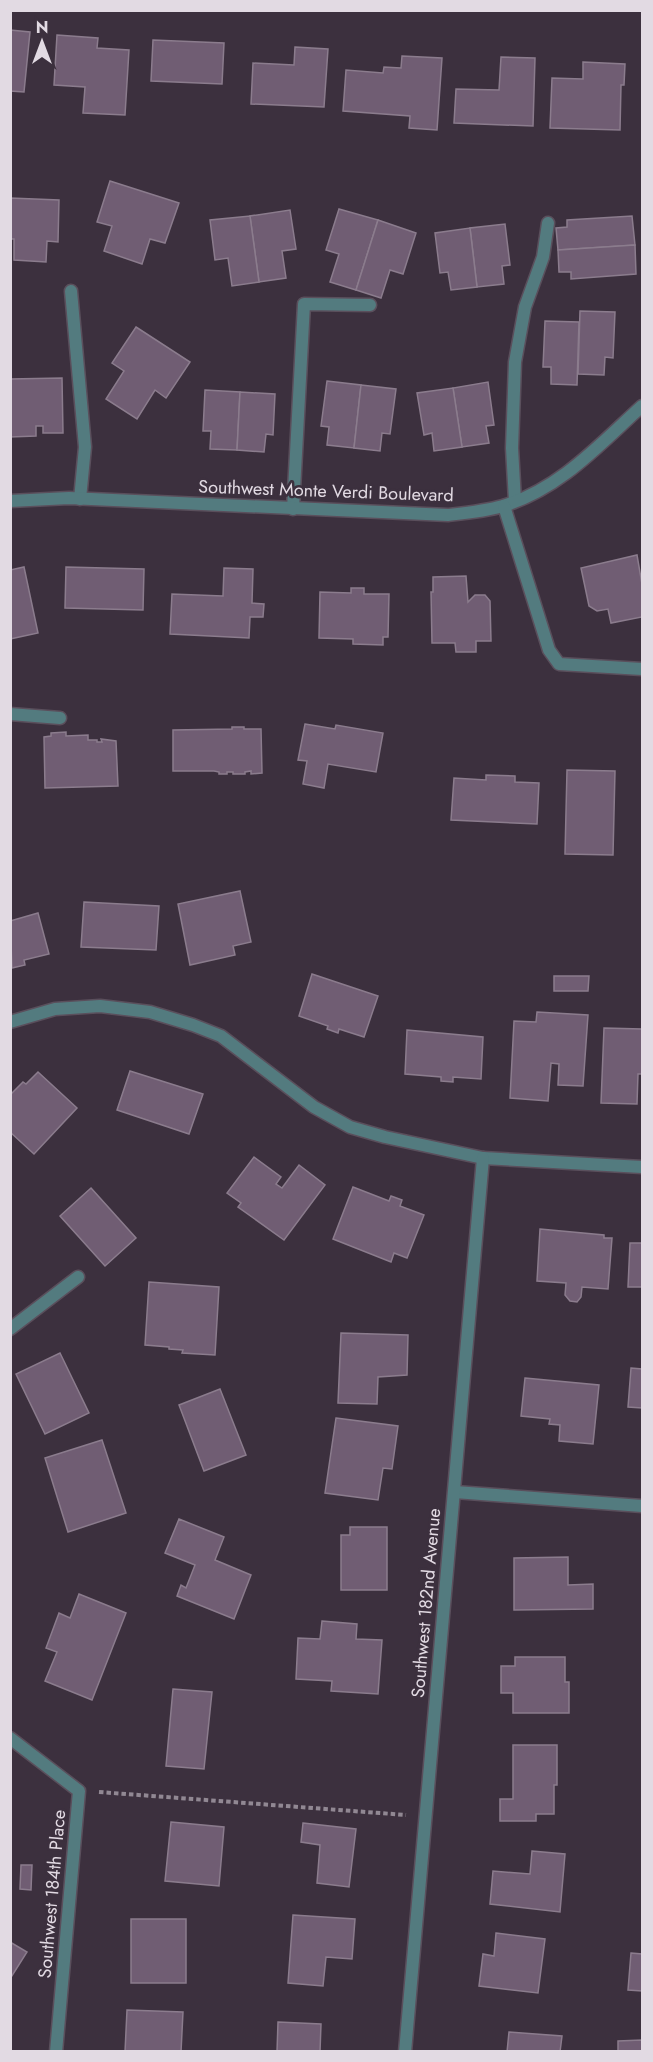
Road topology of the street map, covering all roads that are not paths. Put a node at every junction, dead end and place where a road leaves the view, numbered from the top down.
1 (548, 224) dead end
2 (71, 291) dead end
3 (370, 305) dead end
4 (642, 406) edge
5 (80, 499) junction
6 (10, 501) edge
7 (509, 503) junction
8 (293, 509) junction
9 (642, 669) edge
10 (10, 714) edge
11 (60, 718) dead end
12 (10, 1022) edge
13 (483, 1158) junction
14 (642, 1167) edge
15 (78, 1277) dead end
16 (10, 1329) edge
17 (455, 1492) junction
18 (642, 1506) edge
19 (10, 1738) edge
20 (56, 2052) edge
21 (405, 2052) edge

1 - 7 street
2 - 5 street
3 - 8 street
4 - 7 street, Southwest Monte Verdi Boulevard
5 - 6 street, Southwest Monte Verdi Boulevard
5 - 8 street, Southwest Monte Verdi Boulevard
7 - 8 street, Southwest Monte Verdi Boulevard
7 - 9 street
10 - 11 street
12 - 13 street
13 - 14 street
13 - 17 street, Southwest 182nd Avenue
15 - 16 street
17 - 18 street
17 - 21 street, Southwest 182nd Avenue
19 - 20 street, Southwest 184th Place

